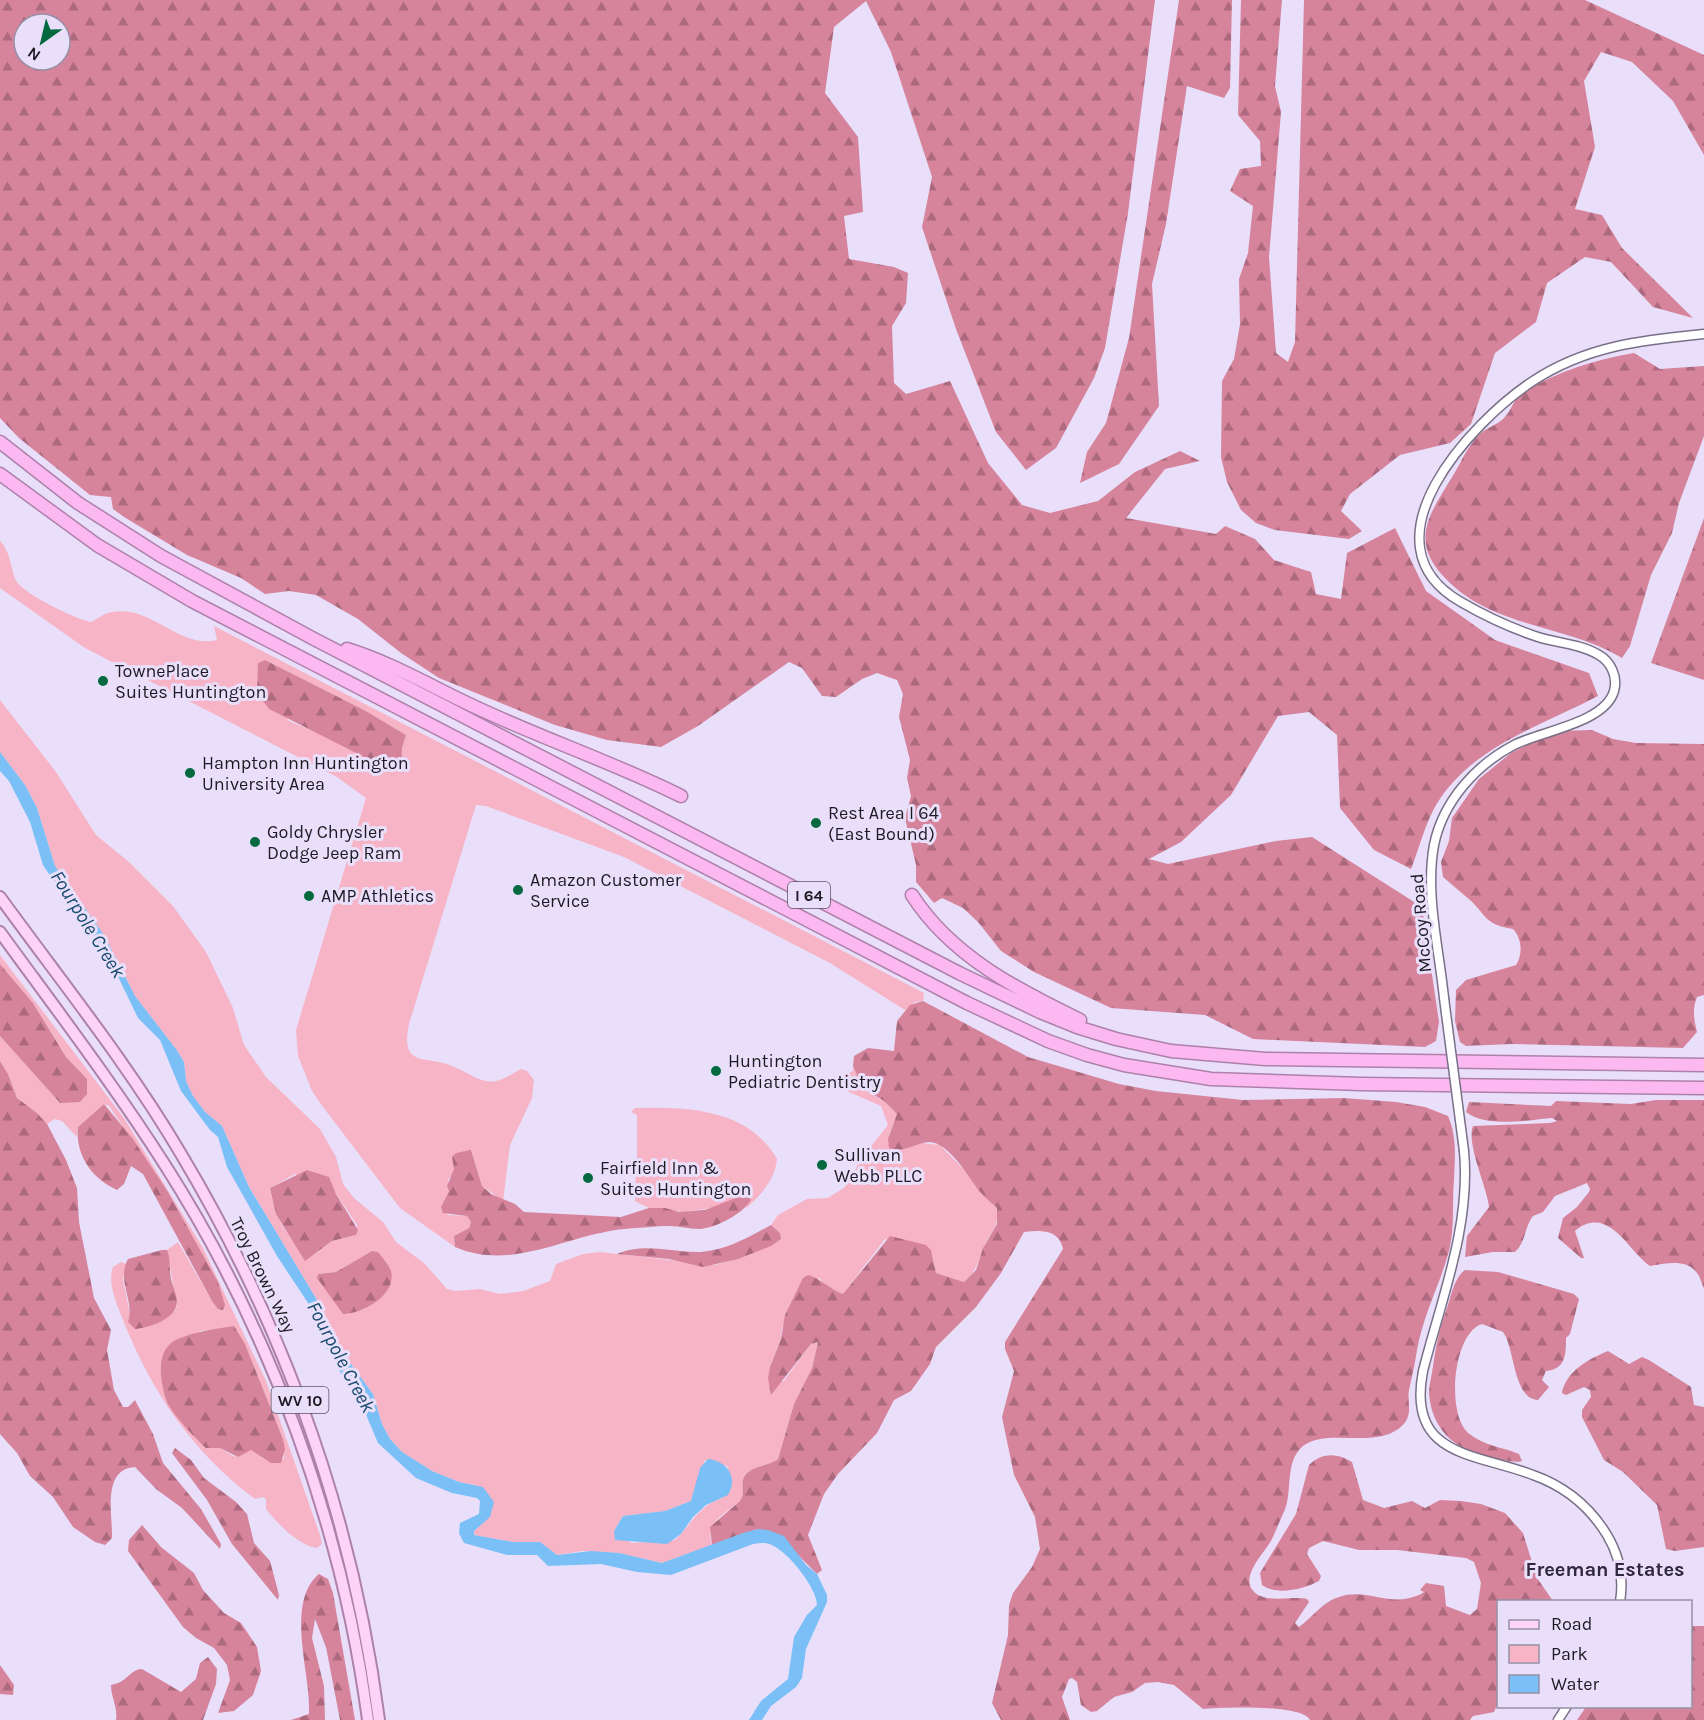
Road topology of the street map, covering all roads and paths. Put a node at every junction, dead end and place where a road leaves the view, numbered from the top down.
1 (1704, 334) edge
2 (0, 442) edge
3 (0, 474) edge
4 (314, 639) junction
5 (681, 796) dead end
6 (912, 895) dead end
7 (0, 897) edge
8 (0, 932) edge
9 (1116, 1039) junction
10 (1704, 1065) edge
11 (1704, 1088) edge
12 (1620, 1600) edge
13 (368, 1720) edge
14 (379, 1720) edge

1 - 12 street, McCoy Road, bridge
2 - 4 highway, I 64
3 - 11 highway, I 64
4 - 5 highway
4 - 9 highway, I 64
6 - 9 highway
7 - 14 main road, Troy Brown Way / WV 10
8 - 13 main road, Troy Brown Way / WV 10
9 - 10 highway, I 64

